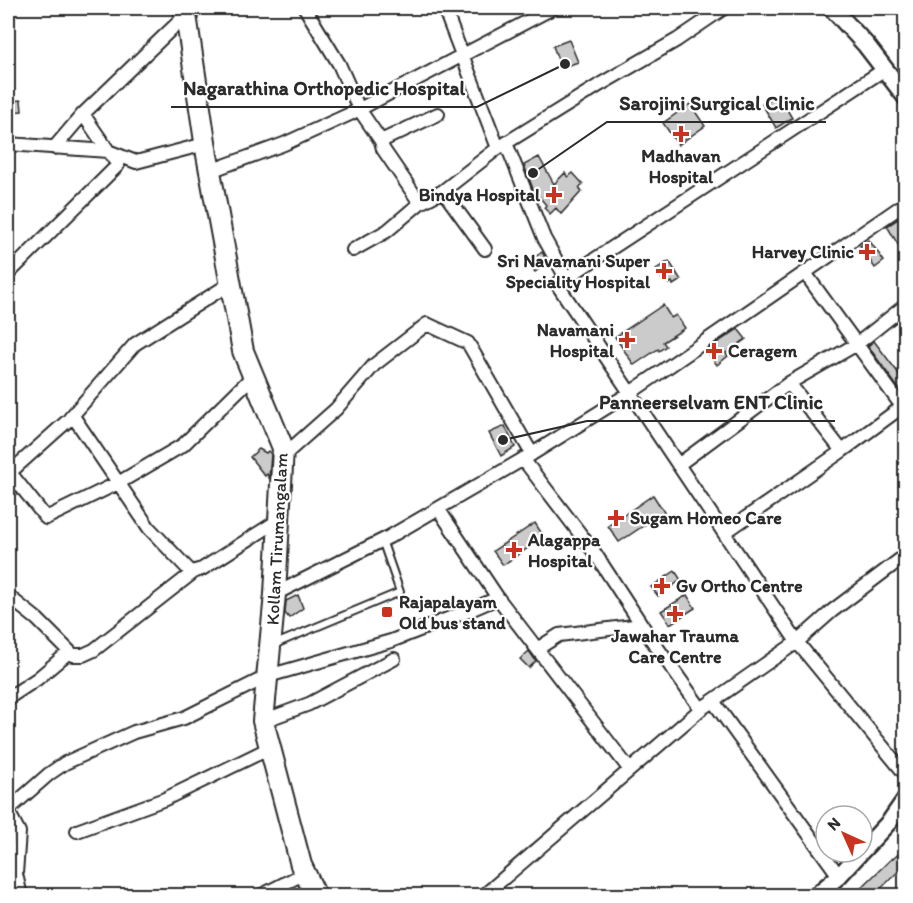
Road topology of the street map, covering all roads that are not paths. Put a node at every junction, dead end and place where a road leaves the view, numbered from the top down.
1 (305, 8) edge
2 (444, 8) edge
3 (553, 8) edge
4 (724, 8) edge
5 (832, 8) edge
6 (189, 10) edge
7 (461, 55) junction
8 (885, 69) junction
9 (906, 97) edge
10 (358, 109) junction
11 (83, 114) junction
12 (438, 114) dead end
13 (381, 141) junction
14 (205, 144) junction
15 (502, 145) junction
16 (10, 148) edge
17 (54, 148) junction
18 (108, 151) junction
19 (210, 171) junction
20 (443, 191) junction
21 (420, 203) junction
22 (906, 203) edge
23 (485, 249) dead end
24 (353, 250) dead end
25 (805, 273) junction
26 (8, 274) edge
27 (566, 278) junction
28 (231, 283) junction
29 (906, 305) edge
30 (857, 344) junction
31 (254, 375) junction
32 (789, 383) junction
33 (630, 393) junction
34 (904, 408) edge
35 (70, 418) junction
36 (842, 451) junction
37 (283, 456) junction
38 (527, 457) junction
39 (678, 465) junction
40 (8, 472) edge
41 (120, 482) junction
42 (439, 510) junction
43 (279, 520) junction
44 (724, 533) junction
45 (382, 540) junction
46 (906, 555) edge
47 (192, 573) junction
48 (275, 594) junction
49 (8, 596) edge
50 (498, 597) junction
51 (642, 625) junction
52 (797, 642) junction
53 (270, 646) junction
54 (537, 649) junction
55 (69, 652) junction
56 (394, 659) dead end
57 (268, 676) junction
58 (8, 698) edge
59 (712, 701) junction
60 (701, 709) junction
61 (263, 721) junction
62 (270, 748) junction
63 (630, 770) junction
64 (906, 775) edge
65 (906, 798) edge
66 (8, 810) edge
67 (77, 831) dead end
68 (874, 838) edge
69 (850, 864) edge
70 (305, 873) junction
71 (839, 876) junction
72 (21, 896) edge
73 (260, 896) edge
74 (316, 896) edge
75 (483, 896) edge
76 (815, 896) edge

1 - 10 street
2 - 7 street
3 - 7 street
4 - 15 street
5 - 8 main road
6 - 11 street
6 - 14 highway, Kollam Tirumangalam
7 - 10 street
7 - 15 street
8 - 9 main road
8 - 27 street
10 - 13 street
10 - 19 street
11 - 17 street
11 - 18 street
12 - 13 street
13 - 21 street
14 - 18 street
14 - 19 highway, Kollam Tirumangalam
15 - 20 street
15 - 27 street
16 - 17 street
17 - 18 street
18 - 26 street
19 - 28 highway, Kollam Tirumangalam
20 - 21 street
20 - 23 street
21 - 24 street
22 - 25 street
25 - 30 street
25 - 33 street
27 - 33 street
28 - 31 highway, Kollam Tirumangalam
28 - 35 street
29 - 30 street
30 - 32 street
30 - 34 street
31 - 37 highway, Kollam Tirumangalam
31 - 41 street
32 - 36 street
32 - 39 street
33 - 38 street
33 - 39 street
34 - 36 street
35 - 40 street
35 - 41 street
36 - 44 street
37 - 38 street
37 - 43 highway, Kollam Tirumangalam
38 - 42 street
38 - 51 street
39 - 44 street
40 - 41 street
41 - 47 street
42 - 45 street
42 - 50 street
43 - 47 street
43 - 48 highway, Kollam Tirumangalam
44 - 52 street
45 - 48 street
45 - 53 lane
46 - 52 street
47 - 55 street
48 - 53 highway, Kollam Tirumangalam
49 - 55 street
50 - 54 street
50 - 57 street
51 - 54 street
51 - 60 street
52 - 59 street
52 - 64 street
53 - 57 highway, Kollam Tirumangalam
54 - 63 street
55 - 58 street
56 - 61 street
57 - 61 highway, Kollam Tirumangalam
57 - 66 street
59 - 60 street
59 - 71 street
60 - 63 street
61 - 62 highway, Kollam Tirumangalam
62 - 67 street
62 - 70 highway, Kollam Tirumangalam
63 - 75 street
65 - 68 street
66 - 72 street
69 - 71 street
70 - 73 street
70 - 74 highway, Kollam Tirumangalam
71 - 76 street

